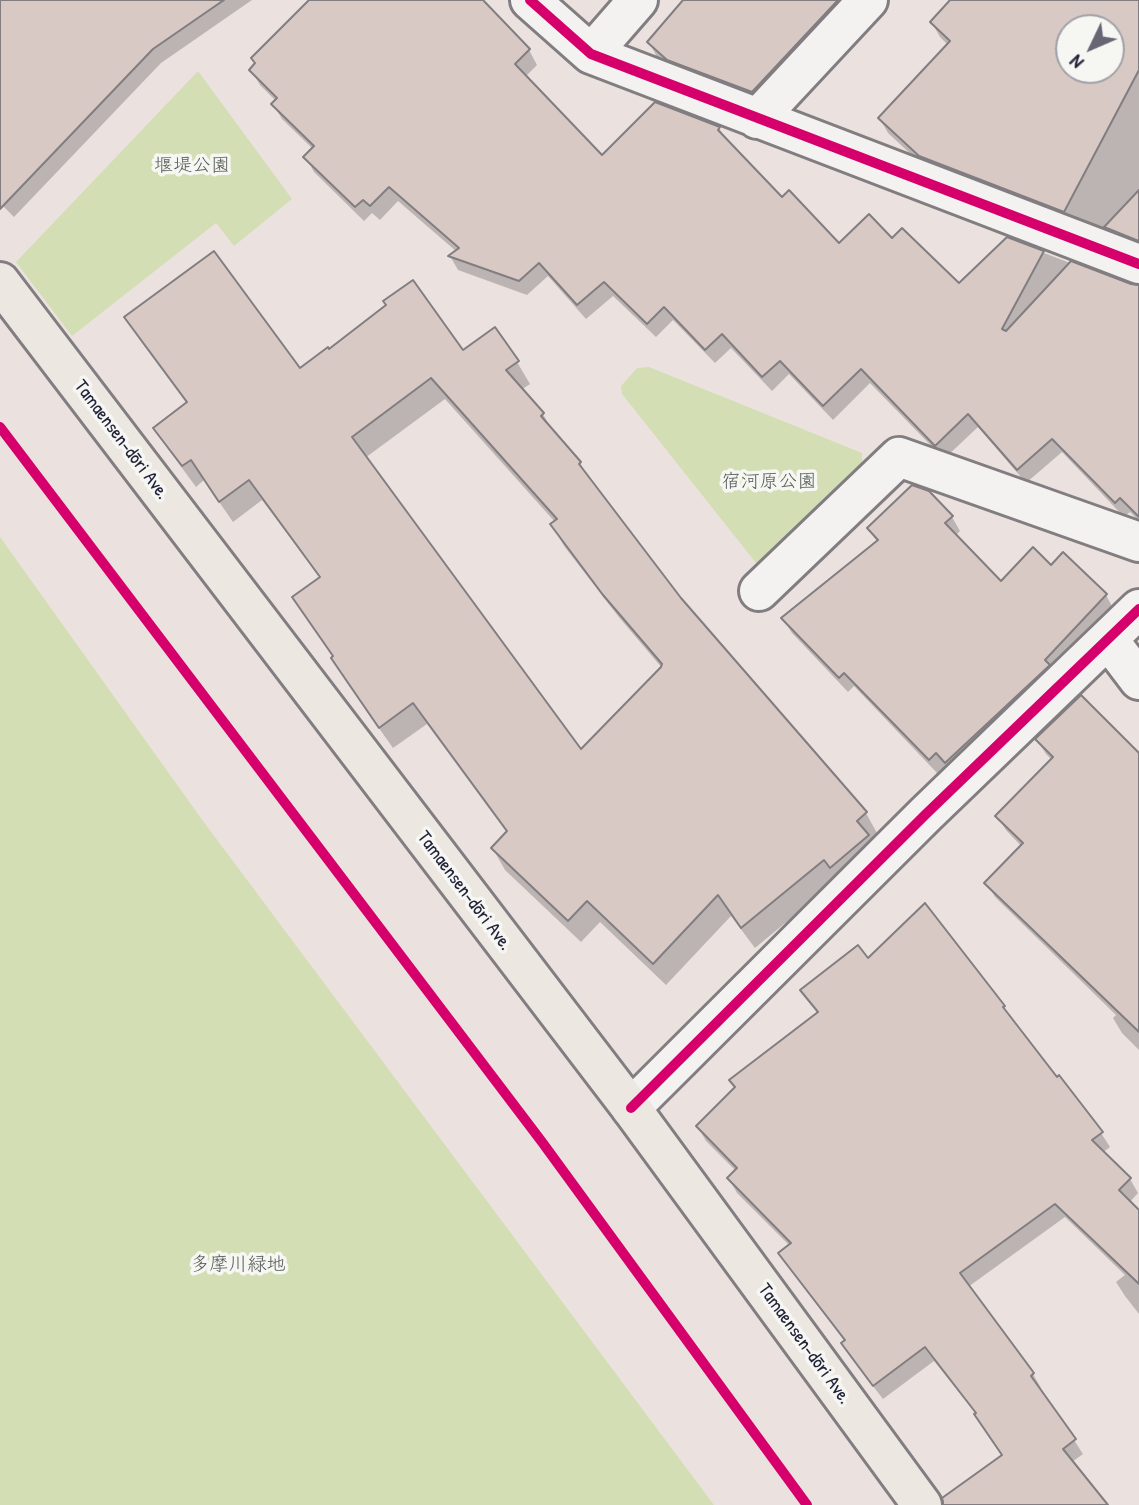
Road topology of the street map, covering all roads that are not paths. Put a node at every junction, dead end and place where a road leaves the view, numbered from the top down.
1 (530, 0) edge
2 (638, 0) edge
3 (867, 0) edge
4 (591, 54) junction
5 (757, 119) junction
6 (1139, 264) edge
7 (0, 282) edge
8 (1139, 541) edge
9 (759, 591) dead end
10 (1139, 609) edge
11 (1108, 639) junction
12 (1139, 681) edge
13 (631, 1108) junction
14 (922, 1505) edge

1 - 4 street
2 - 4 street
3 - 5 street
4 - 5 street
5 - 6 street
7 - 13 main road, Tamaensen-dōri Ave.
8 - 9 street
10 - 11 street
11 - 12 street
11 - 13 street
13 - 14 main road, Tamaensen-dōri Ave.

